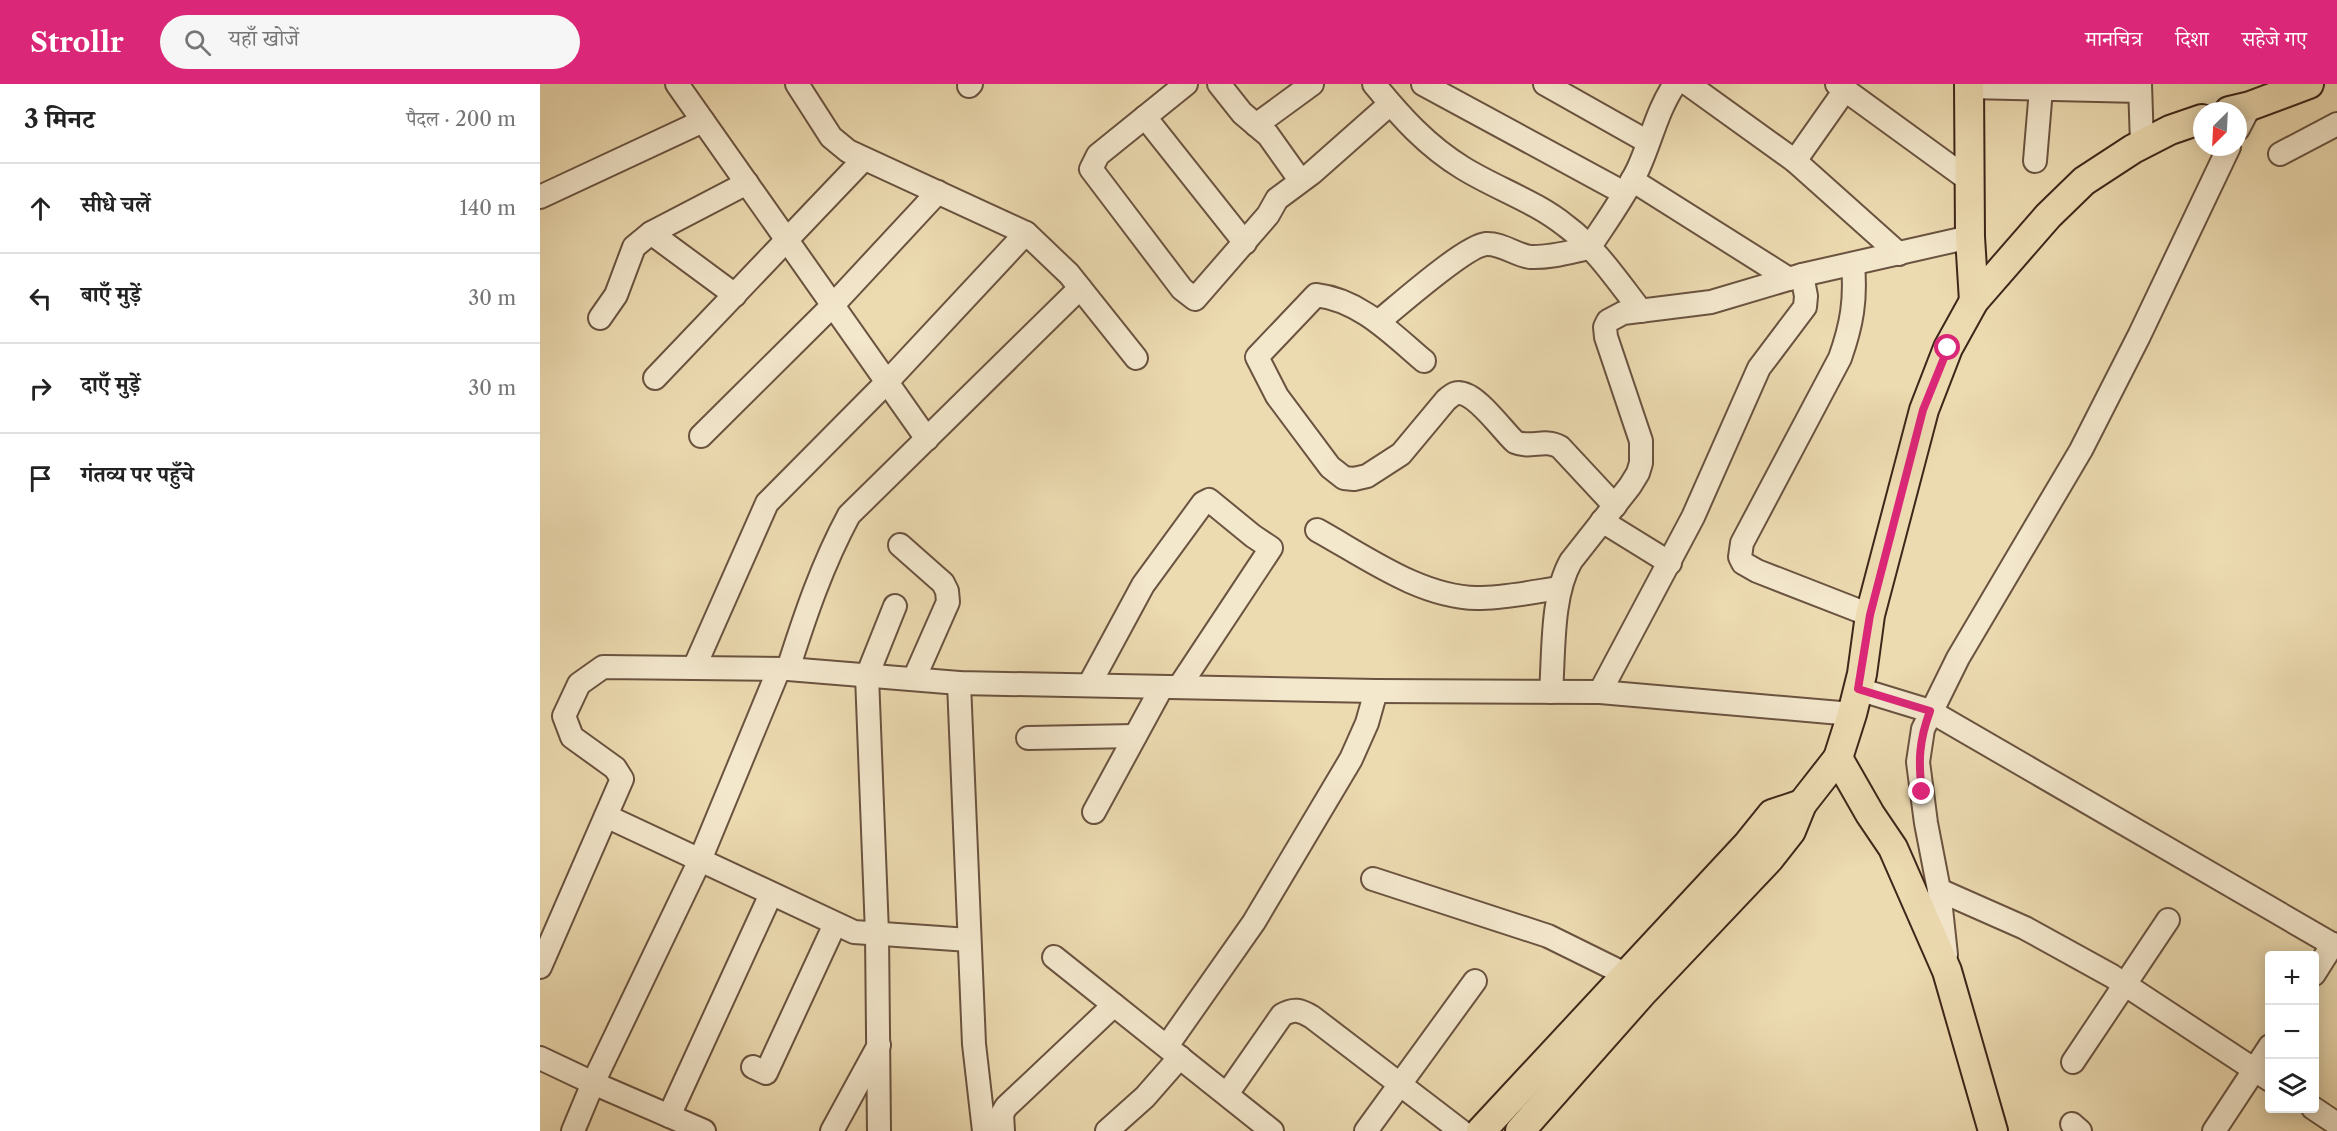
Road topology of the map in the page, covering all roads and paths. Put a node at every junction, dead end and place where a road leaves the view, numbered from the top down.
1 (677, 84) edge
2 (797, 84) edge
3 (1186, 84) edge
4 (1219, 84) edge
5 (1312, 84) edge
6 (1423, 84) edge
7 (1545, 84) edge
8 (1675, 84) edge
9 (1688, 84) edge
10 (2309, 84) edge
11 (1969, 85) edge
12 (1841, 87) edge
13 (2041, 88) junction
14 (2140, 88) edge
15 (1383, 91) edge
16 (2247, 111) edge
17 (1145, 117) junction
18 (703, 121) junction
19 (2193, 122) edge
20 (2337, 124) edge
21 (1256, 125) junction
22 (1648, 142) junction
23 (2142, 144) junction
24 (2280, 154) dead end
25 (2225, 156) edge
26 (863, 160) junction
27 (1796, 161) junction
28 (2035, 161) dead end
29 (1300, 180) junction
30 (1969, 180) junction
31 (747, 183) junction
32 (1628, 186) junction
33 (938, 192) junction
34 (540, 197) edge
35 (1026, 233) junction
36 (651, 234) junction
37 (1970, 237) junction
38 (788, 241) junction
39 (1245, 243) junction
40 (1589, 248) junction
41 (1899, 254) junction
42 (1854, 264) junction
43 (1796, 277) junction
44 (1080, 288) junction
45 (735, 295) junction
46 (1974, 302) junction
47 (833, 305) junction
48 (1641, 311) junction
49 (600, 318) dead end
50 (1378, 322) junction
51 (1136, 358) dead end
52 (1424, 361) dead end
53 (655, 378) dead end
54 (887, 382) junction
55 (701, 436) dead end
56 (927, 439) junction
57 (1609, 514) junction
58 (1317, 530) dead end
59 (900, 545) dead end
60 (1670, 563) junction
61 (1559, 588) junction
62 (895, 606) dead end
63 (1870, 615) junction
64 (694, 668) junction
65 (784, 669) junction
66 (867, 676) junction
67 (915, 679) junction
68 (959, 683) junction
69 (1089, 686) junction
70 (1171, 687) junction
71 (1376, 691) junction
72 (1551, 692) junction
73 (1600, 692) junction
74 (1855, 702) junction
75 (1930, 711) junction
76 (1135, 736) junction
77 (1028, 738) dead end
78 (1838, 758) junction
79 (1094, 812) dead end
80 (606, 816) junction
81 (700, 860) junction
82 (1373, 879) dead end
83 (1939, 890) junction
84 (771, 894) junction
85 (2168, 920) dead end
86 (835, 924) junction
87 (877, 933) junction
88 (969, 940) junction
89 (2335, 946) edge
90 (1054, 957) dead end
91 (540, 967) edge
92 (2319, 967) edge
93 (1947, 971) junction
94 (1475, 981) dead end
95 (1634, 983) junction
96 (2125, 985) junction
97 (1114, 1005) junction
98 (879, 1044) junction
99 (1174, 1052) junction
100 (540, 1058) edge
101 (2267, 1059) edge
102 (2073, 1062) dead end
103 (753, 1067) dead end
104 (2262, 1076) edge
105 (593, 1083) junction
106 (1402, 1085) junction
107 (1227, 1094) junction
108 (2319, 1112) edge
109 (669, 1116) junction
110 (2337, 1124) edge
111 (1260, 1127) edge
112 (573, 1131) edge
113 (704, 1131) edge
114 (832, 1131) edge
115 (879, 1131) edge
116 (984, 1131) edge
117 (1003, 1131) edge
118 (1107, 1131) edge
119 (1366, 1131) edge
120 (1461, 1131) edge
121 (1481, 1131) edge
122 (1520, 1131) edge
123 (1993, 1131) edge
124 (2214, 1131) edge

1 - 18 street
2 - 26 street
3 - 17 street
4 - 21 street
5 - 21 street
6 - 32 street
7 - 22 street
8 - 22 street
9 - 27 street
10 - 16 main road
11 - 13 street
11 - 30 main road
12 - 27 street
12 - 30 street
13 - 14 street
13 - 28 street
14 - 23 street
15 - 29 street
15 - 40 street
17 - 39 street
17 - 39 street
18 - 31 street
18 - 34 street
19 - 23 main road
20 - 24 street
21 - 29 street
22 - 32 street
23 - 46 main road
25 - 75 street
26 - 33 street
26 - 38 street
27 - 41 street
29 - 39 street
30 - 37 main road
31 - 36 street
31 - 38 street
32 - 40 street
32 - 43 street
33 - 35 street
33 - 47 street
35 - 44 street
35 - 54 street
36 - 45 street
36 - 49 street
37 - 41 street
37 - 46 main road
38 - 45 street
38 - 47 street
40 - 48 street
40 - 50 street
41 - 42 street
42 - 43 street
42 - 63 street
43 - 48 street
43 - 60 street
44 - 51 street
44 - 56 street
45 - 53 street
46 - 63 main road
47 - 54 street
47 - 55 street
48 - 57 street
50 - 52 street
50 - 57 street
54 - 56 street
54 - 64 street
56 - 65 street
57 - 60 street
57 - 61 street
58 - 61 street
59 - 67 street
60 - 73 street
61 - 72 street
62 - 66 street
63 - 74 main road
64 - 65 street
64 - 80 street
65 - 66 street
65 - 81 street
66 - 67 street
66 - 87 street
67 - 68 street
68 - 69 street
68 - 88 street
69 - 70 street
69 - 70 street
70 - 71 street
70 - 76 street
71 - 72 street
71 - 99 street
72 - 73 street
73 - 74 street
74 - 75 street
74 - 78 main road
75 - 83 street
75 - 89 street
76 - 77 street
76 - 79 street
78 - 93 main road
78 - 95 main road
80 - 81 street
80 - 91 street
81 - 84 street
81 - 105 street
82 - 95 street
83 - 93 street
83 - 96 street
84 - 86 street
84 - 109 street
85 - 96 street
86 - 87 street
86 - 103 street
87 - 88 street
87 - 98 street
88 - 116 street
89 - 92 street
90 - 97 street
93 - 123 main road
94 - 106 street
95 - 121 main road
95 - 122 main road
96 - 102 street
96 - 104 street
97 - 99 street
97 - 117 street
98 - 114 street
98 - 115 street
99 - 107 street
99 - 118 street
100 - 105 street
101 - 104 street
104 - 124 street
105 - 109 street
105 - 112 street
106 - 107 street
106 - 119 street
106 - 120 street
107 - 111 street
108 - 110 street
109 - 113 street

